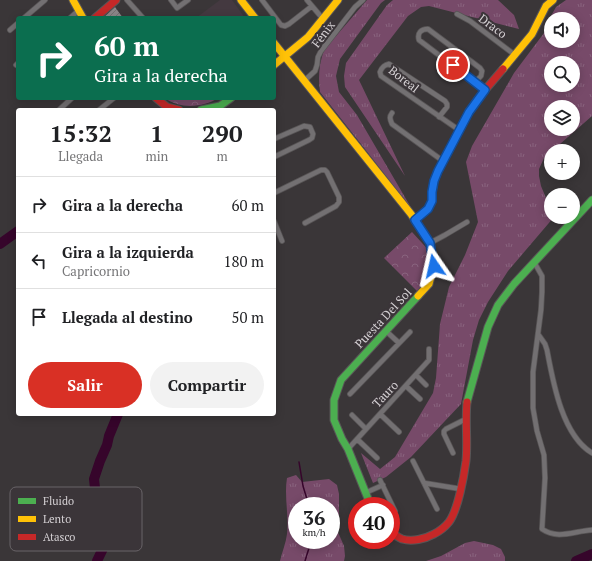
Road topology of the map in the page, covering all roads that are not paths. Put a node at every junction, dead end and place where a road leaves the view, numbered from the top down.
1 (45, 0) edge
2 (73, 0) edge
3 (116, 0) edge
4 (127, 0) edge
5 (171, 0) edge
6 (188, 0) edge
7 (242, 0) edge
8 (262, 0) edge
9 (307, 0) edge
10 (363, 0) edge
11 (553, 0) edge
12 (335, 1) edge
13 (312, 6) junction
14 (78, 11) junction
15 (457, 14) dead end
16 (26, 16) edge
17 (72, 16) edge
18 (82, 16) edge
19 (96, 16) edge
20 (141, 16) edge
21 (254, 16) edge
22 (274, 16) edge
23 (276, 18) edge
24 (322, 19) junction
25 (16, 25) edge
26 (10, 30) dead end
27 (276, 46) edge
28 (515, 55) junction
29 (284, 56) junction
30 (276, 62) edge
31 (304, 81) junction
32 (475, 82) junction
33 (485, 90) junction
34 (70, 100) edge
35 (112, 100) edge
36 (158, 100) edge
37 (229, 100) edge
38 (61, 108) edge
39 (102, 108) edge
40 (165, 108) edge
41 (221, 108) edge
42 (392, 113) dead end
43 (439, 117) junction
44 (459, 130) junction
45 (276, 138) edge
46 (276, 155) edge
47 (443, 161) junction
48 (276, 192) edge
49 (592, 200) edge
50 (415, 220) junction
51 (467, 222) dead end
52 (305, 223) dead end
53 (276, 226) edge
54 (282, 241) dead end
55 (430, 243) junction
56 (534, 262) junction
57 (386, 331) junction
58 (410, 332) dead end
59 (538, 334) junction
60 (399, 343) junction
61 (429, 349) dead end
62 (416, 375) junction
63 (426, 385) dead end
64 (406, 386) junction
65 (350, 394) dead end
66 (420, 399) dead end
67 (380, 414) junction
68 (352, 415) dead end
69 (466, 419) junction
70 (366, 429) junction
71 (399, 432) dead end
72 (357, 439) junction
73 (348, 449) junction
74 (453, 453) dead end
75 (592, 453) edge
76 (377, 458) dead end
77 (413, 461) dead end
78 (424, 483) junction
79 (462, 489) junction
80 (365, 493) junction
81 (367, 497) edge
82 (388, 497) edge
83 (437, 509) dead end
84 (592, 530) edge
85 (400, 538) edge

1 - 16 street
2 - 14 street
3 - 19 street
4 - 20 street
5 - 6 street
7 - 21 street
8 - 22 street
9 - 13 street
10 - 31 street, Fénix
11 - 28 street
12 - 24 street
13 - 23 street
13 - 24 street
14 - 17 street
14 - 18 street
15 - 28 street, Draco
24 - 29 street
25 - 26 street
27 - 29 street, Puesta Del Sol
28 - 33 street
29 - 30 street
29 - 31 street, Puesta Del Sol
31 - 50 street, Puesta Del Sol
32 - 32 street
32 - 33 street
33 - 44 street
34 - 38 street
35 - 39 street
36 - 40 street
37 - 41 street
42 - 47 street
43 - 43 street, Boreal
43 - 44 street, Boreal
44 - 47 street
45 - 46 street
47 - 50 street
48 - 52 street
49 - 56 street
50 - 55 street, Puesta Del Sol
51 - 55 street
53 - 54 street
55 - 57 street, Puesta Del Sol
56 - 59 street
56 - 69 street
57 - 60 street
57 - 73 street, Puesta Del Sol
58 - 60 street
59 - 75 street
59 - 84 street
60 - 65 street
61 - 62 street, Tauro
62 - 63 street
62 - 64 street, Tauro
64 - 66 street
64 - 67 street, Tauro
67 - 70 street, Tauro
67 - 71 street
68 - 70 street
69 - 74 street
69 - 79 street
70 - 72 street, Tauro
72 - 73 street, Tauro
72 - 76 street
73 - 80 street, Puesta Del Sol
77 - 78 street
78 - 79 street
78 - 83 street
79 - 85 street
80 - 81 street, Puesta Del Sol
80 - 82 street

